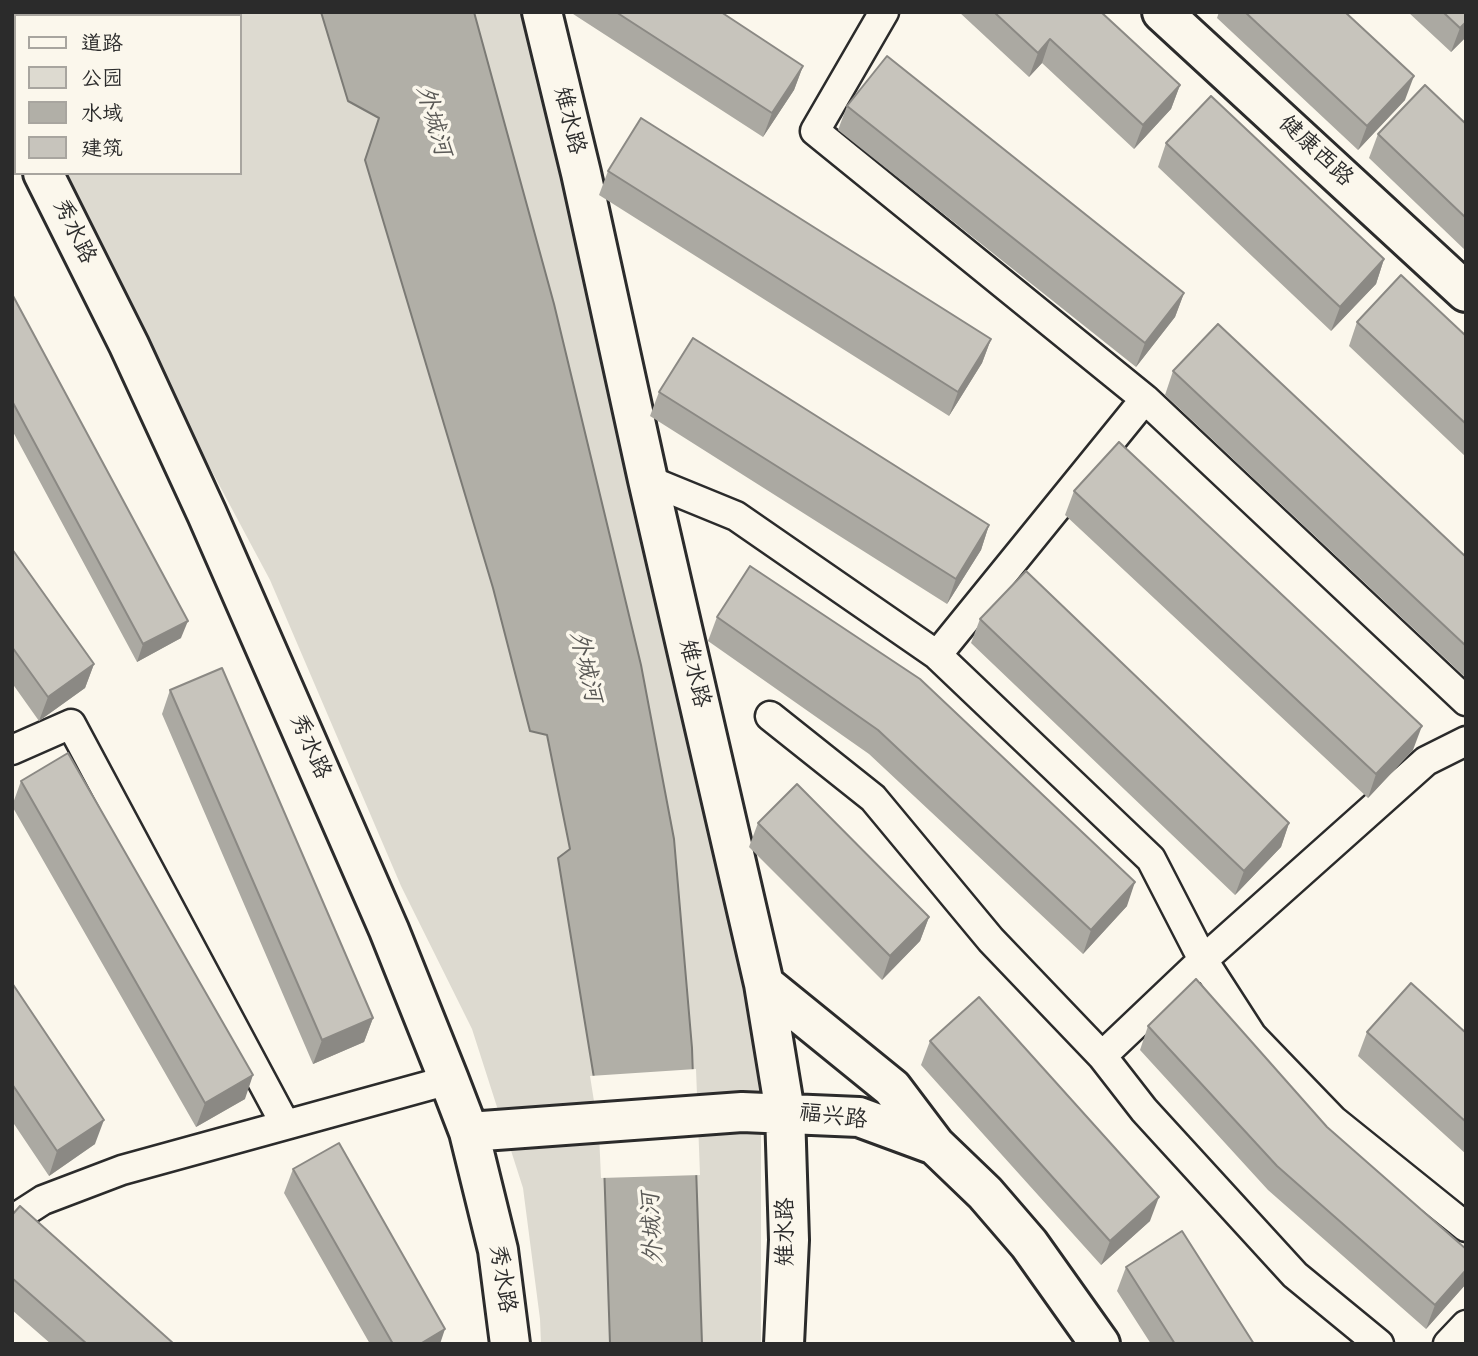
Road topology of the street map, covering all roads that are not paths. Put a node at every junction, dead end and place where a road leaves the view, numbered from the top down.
1 (542, 12) edge
2 (884, 12) edge
3 (1162, 12) edge
4 (44, 175) edge
5 (1466, 292) edge
6 (1145, 399) junction
7 (648, 480) junction
8 (937, 655) junction
9 (1466, 701) edge
10 (770, 716) dead end
11 (1466, 741) edge
12 (12, 750) edge
13 (1203, 960) junction
14 (764, 984) junction
15 (1102, 1056) junction
16 (449, 1080) junction
17 (785, 1112) junction
18 (285, 1124) junction
19 (469, 1132) junction
20 (935, 1145) junction
21 (12, 1220) edge
22 (1466, 1227) edge
23 (1466, 1325) edge
24 (510, 1344) edge
25 (784, 1344) edge
26 (1100, 1344) edge
27 (1379, 1344) edge
28 (1448, 1344) edge

1 - 7 street, 雉水路
2 - 6 street
3 - 5 street, 健康西路
4 - 16 street, 秀水路
6 - 8 street
6 - 9 street
7 - 8 street
7 - 14 street, 雉水路
8 - 13 street
10 - 15 street
11 - 13 street
12 - 18 street
13 - 15 street
13 - 22 street
14 - 17 street, 雉水路
14 - 20 street
15 - 27 street
16 - 18 street
16 - 19 street, 秀水路
17 - 19 street, 福兴路
17 - 20 street, 福兴路
17 - 25 street, 雉水路
18 - 21 street
19 - 24 street, 秀水路
20 - 26 street, 福兴路
23 - 28 street

